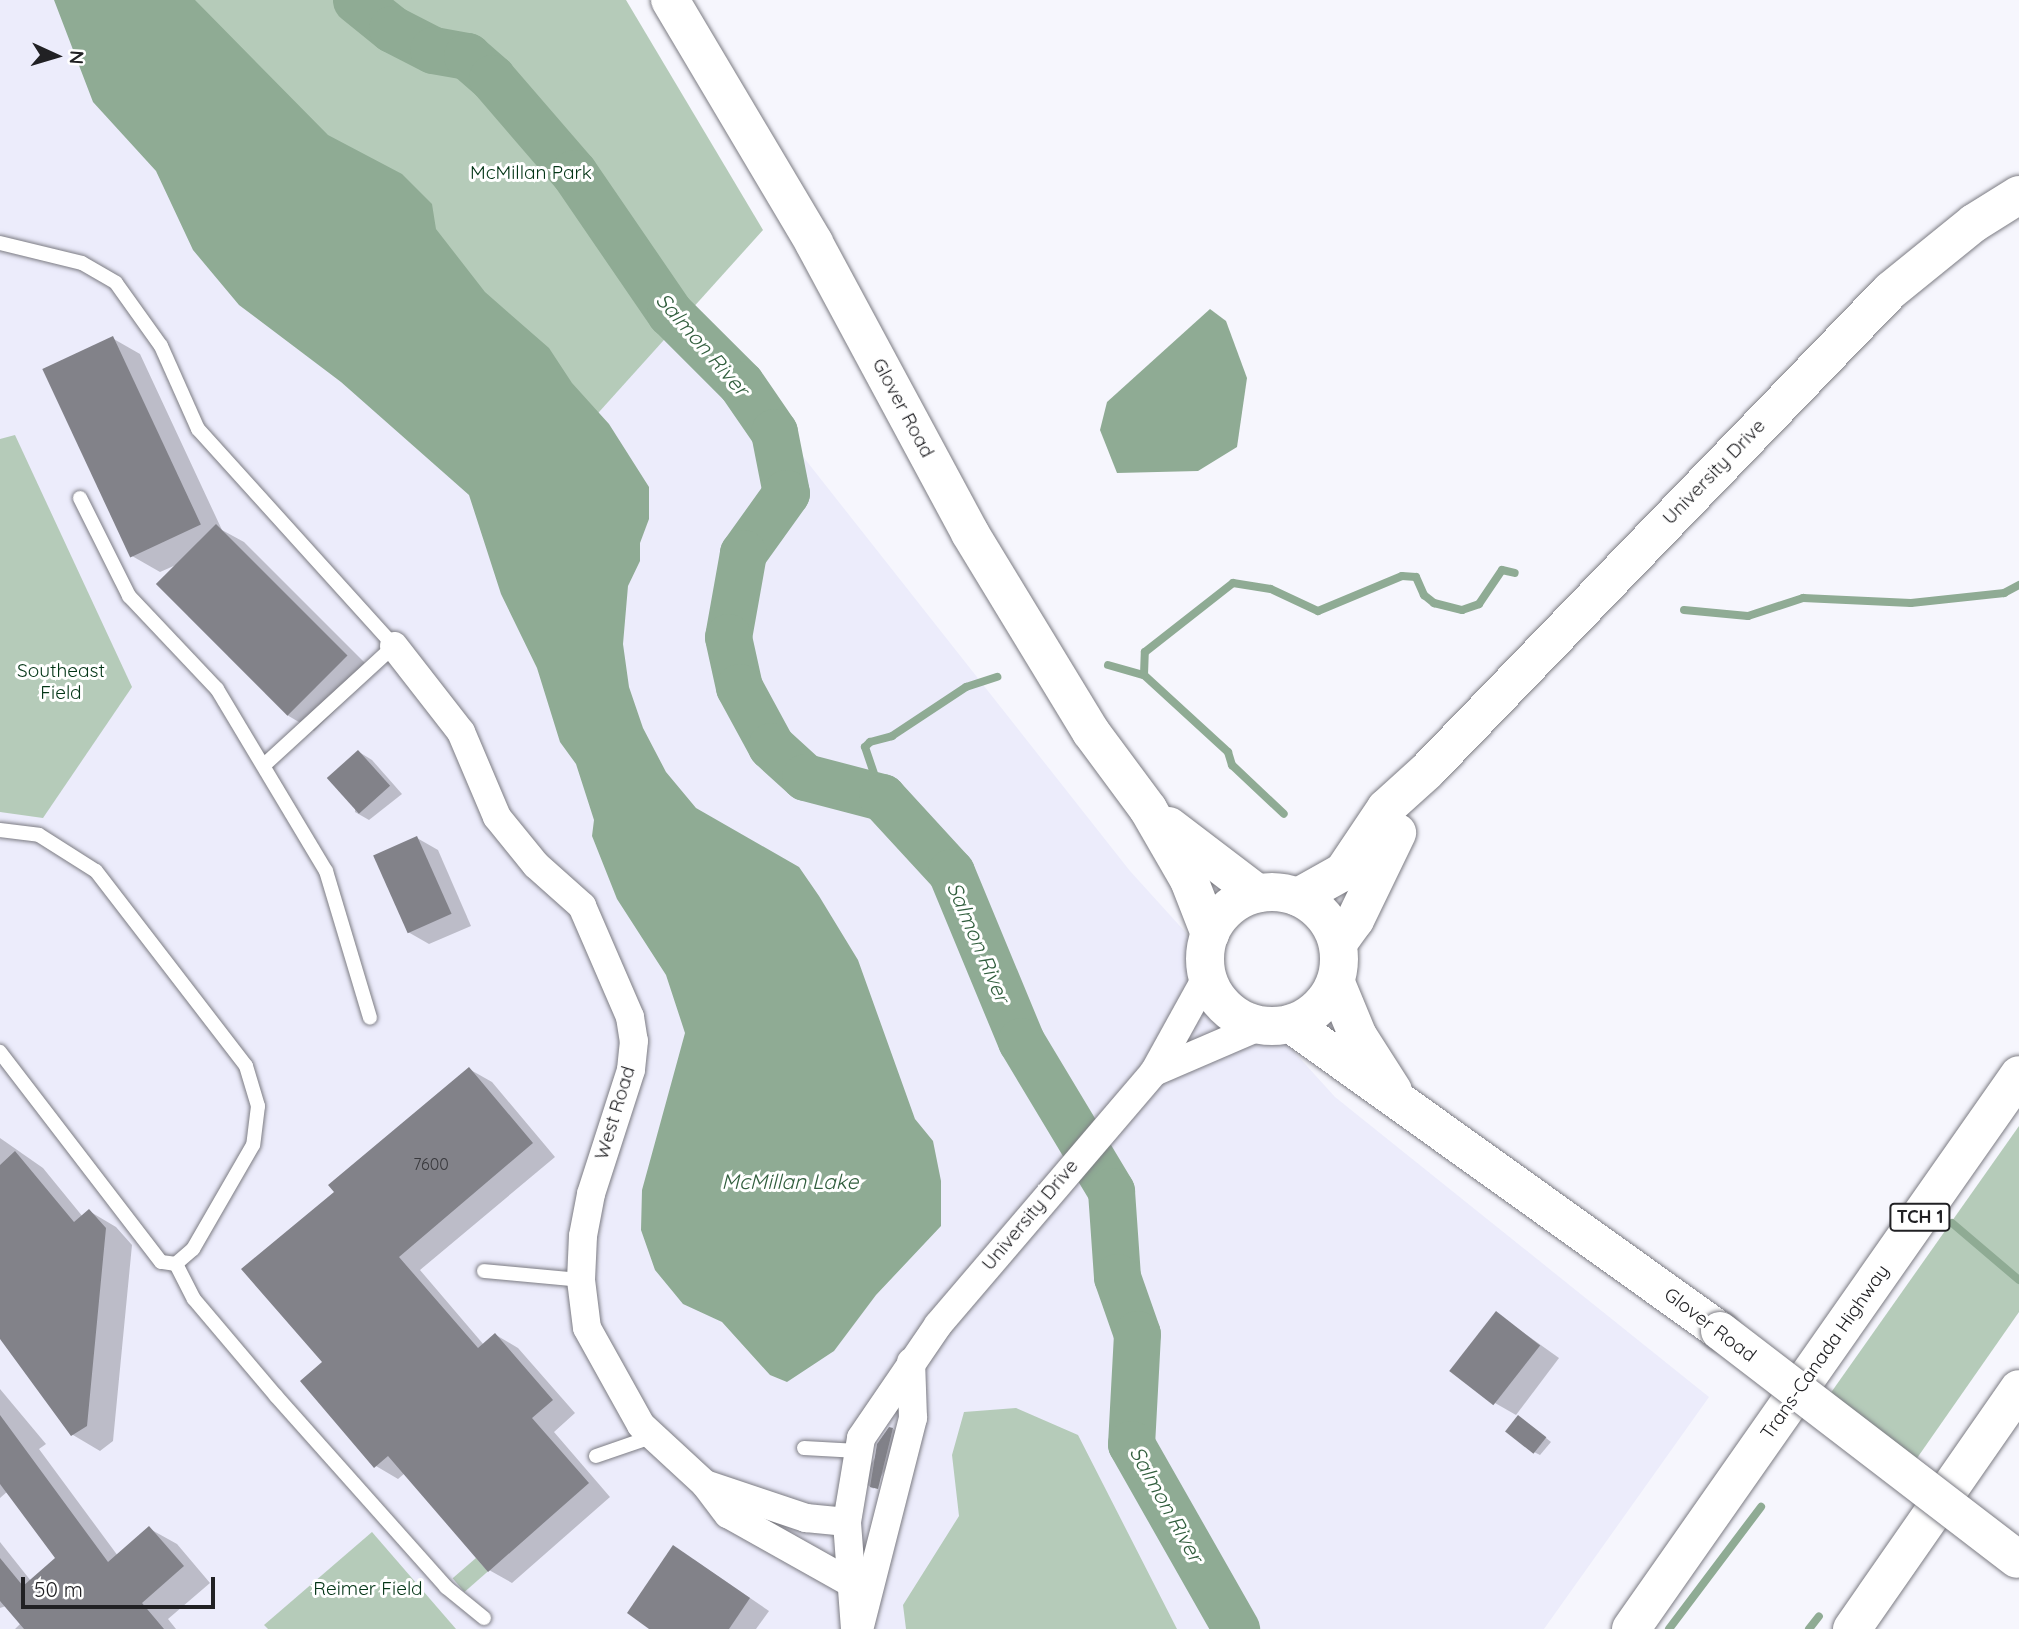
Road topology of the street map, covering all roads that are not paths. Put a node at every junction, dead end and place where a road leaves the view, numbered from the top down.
1 (670, 0) edge
2 (2019, 195) edge
3 (0, 243) edge
4 (80, 498) dead end
5 (394, 646) junction
6 (265, 764) junction
7 (1427, 771) junction
8 (1148, 809) junction
9 (0, 830) edge
10 (1257, 893) junction
11 (1298, 897) junction
12 (1210, 934) junction
13 (1338, 943) junction
14 (1207, 976) junction
15 (1336, 983) junction
16 (370, 1018) dead end
17 (1276, 1025) junction
18 (0, 1052) edge
19 (2019, 1075) edge
20 (1150, 1076) junction
21 (1396, 1096) junction
22 (176, 1264) junction
23 (484, 1271) dead end
24 (581, 1280) junction
25 (911, 1362) junction
26 (2019, 1390) edge
27 (651, 1437) junction
28 (804, 1448) dead end
29 (858, 1451) junction
30 (596, 1456) dead end
31 (705, 1484) junction
32 (847, 1522) junction
33 (2018, 1560) edge
34 (849, 1582) junction
35 (484, 1618) dead end
36 (857, 1629) edge
37 (1631, 1629) edge
38 (1852, 1629) edge

1 - 8 main road, Glover Road
2 - 7 main road, University Drive
3 - 5 lane
4 - 6 lane
5 - 6 lane
5 - 24 street, West Road
6 - 16 lane
7 - 11 main road, University Drive
7 - 13 main road, University Drive
8 - 10 main road, Glover Road
8 - 12 main road, Glover Road
9 - 22 lane
10 - 11 main road
10 - 12 main road
11 - 13 main road
12 - 14 main road
13 - 15 main road
14 - 17 main road
14 - 20 street, University Drive
15 - 17 main road
15 - 21 main road, Glover Road
17 - 20 street, University Drive
17 - 21 main road, Glover Road
18 - 22 lane
19 - 37 main road, Trans-Canada Highway / TCH 1
20 - 25 street, University Drive
21 - 33 main road, Glover Road, bridge
22 - 35 lane
23 - 24 lane
24 - 27 street, West Road
25 - 29 street, University Drive
25 - 36 street, University Drive
26 - 38 main road
27 - 30 lane
27 - 31 street, West Road
28 - 29 lane
29 - 32 street, University Drive
31 - 32 street, West Road
31 - 34 street, West Road
32 - 34 street, University Drive
34 - 36 street, University Drive

